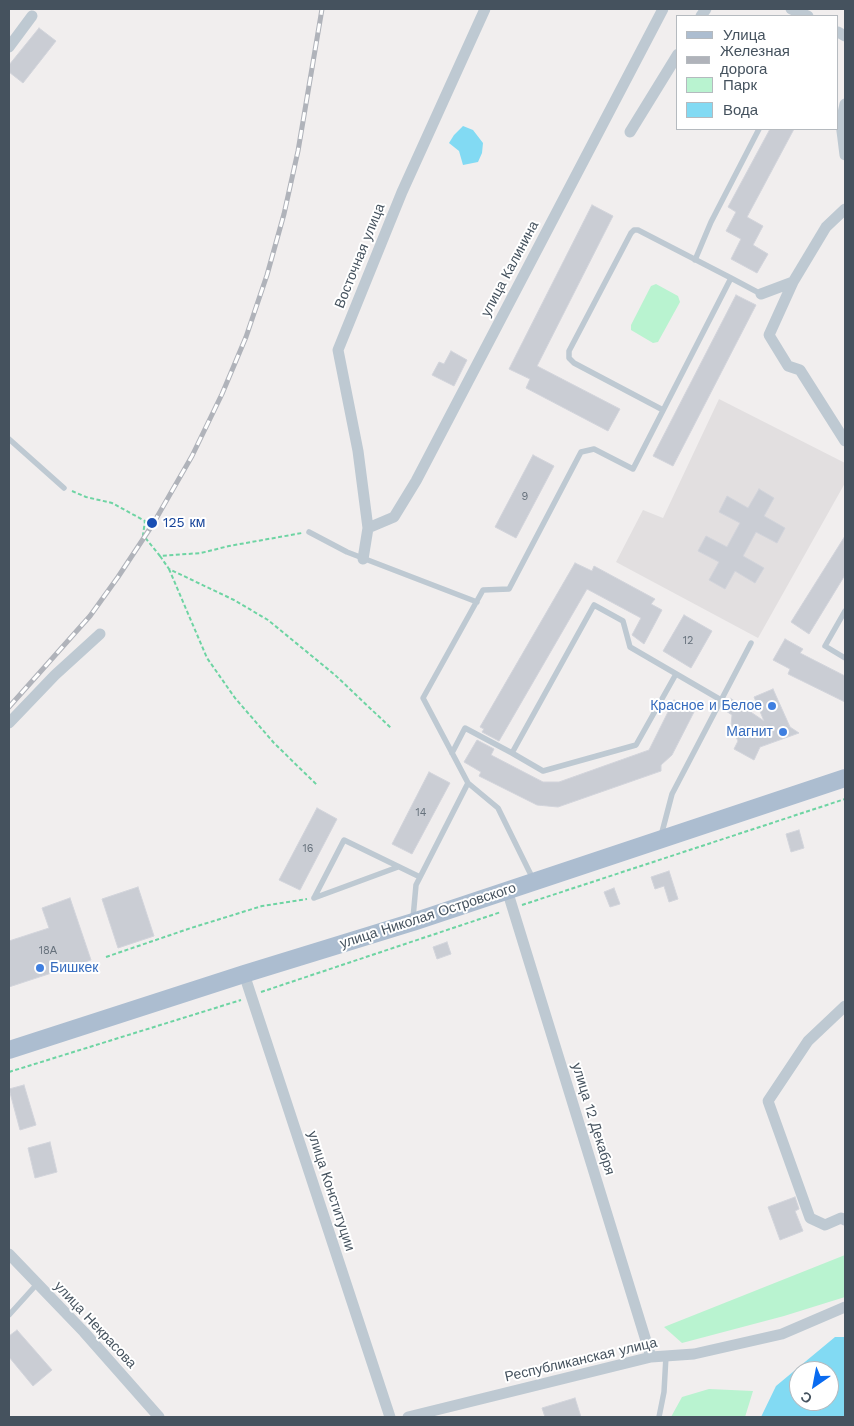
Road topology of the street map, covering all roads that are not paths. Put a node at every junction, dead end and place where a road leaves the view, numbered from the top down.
1 (485, 9) edge
2 (662, 9) edge
3 (791, 9) edge
4 (806, 15) edge
5 (32, 16) dead end
6 (9, 46) edge
7 (676, 57) edge
8 (845, 104) edge
9 (758, 130) edge
10 (630, 132) dead end
11 (845, 155) edge
12 (845, 209) edge
13 (696, 260) junction
14 (731, 278) junction
15 (793, 282) junction
16 (761, 294) joint
17 (664, 410) junction
18 (9, 439) edge
19 (845, 441) edge
20 (64, 488) road end
21 (368, 528) junction
22 (309, 532) road end
23 (363, 559) junction
24 (477, 602) junction
25 (845, 611) edge
26 (100, 634) dead end
27 (751, 643) dead end
28 (845, 658) edge
29 (676, 674) junction
30 (721, 700) junction
31 (9, 724) edge
32 (452, 753) junction
33 (512, 753) junction
34 (845, 778) edge
35 (468, 783) junction
36 (660, 841) junction
37 (398, 867) junction
38 (420, 877) junction
39 (535, 882) junction
40 (507, 890) junction
41 (413, 922) junction
42 (244, 974) junction
43 (845, 1006) edge
44 (9, 1050) edge
45 (845, 1220) edge
46 (9, 1254) edge
47 (37, 1284) junction
48 (845, 1307) edge
49 (9, 1316) edge
50 (651, 1356) junction
51 (666, 1356) junction
52 (159, 1417) edge
53 (390, 1417) edge
54 (408, 1417) edge
55 (659, 1417) edge

1 - 21 street, Восточная улица
2 - 21 street, улица Калинина
3 - 4 street
5 - 6 street
7 - 10 street
8 - 11 street
9 - 13 lane
12 - 15 street
13 - 14 lane
13 - 17 lane
14 - 16 lane
14 - 17 lane
15 - 16 street
15 - 19 street
17 - 24 lane
18 - 20 lane
21 - 23 street, Восточная улица
22 - 23 lane
23 - 24 lane
24 - 32 lane
25 - 28 lane
26 - 31 street
27 - 30 lane
29 - 30 lane
29 - 33 lane
29 - 33 lane
30 - 36 lane
32 - 33 lane
32 - 35 lane
34 - 36 main road, улица Николая Островского
35 - 38 lane
35 - 39 lane
36 - 39 main road, улица Николая Островского
37 - 37 lane
37 - 38 lane
38 - 41 lane
39 - 40 main road, улица Николая Островского
40 - 41 main road, улица Николая Островского
40 - 50 street, улица 12 Декабря
41 - 42 main road, улица Николая Островского
42 - 44 main road, улица Николая Островского
42 - 53 street, улица Конституции
43 - 45 street
46 - 47 street, улица Некрасова
47 - 49 lane
47 - 52 street, улица Некрасова
48 - 51 street, Республиканская улица
50 - 51 street, Республиканская улица
50 - 54 street, Республиканская улица
51 - 55 lane

